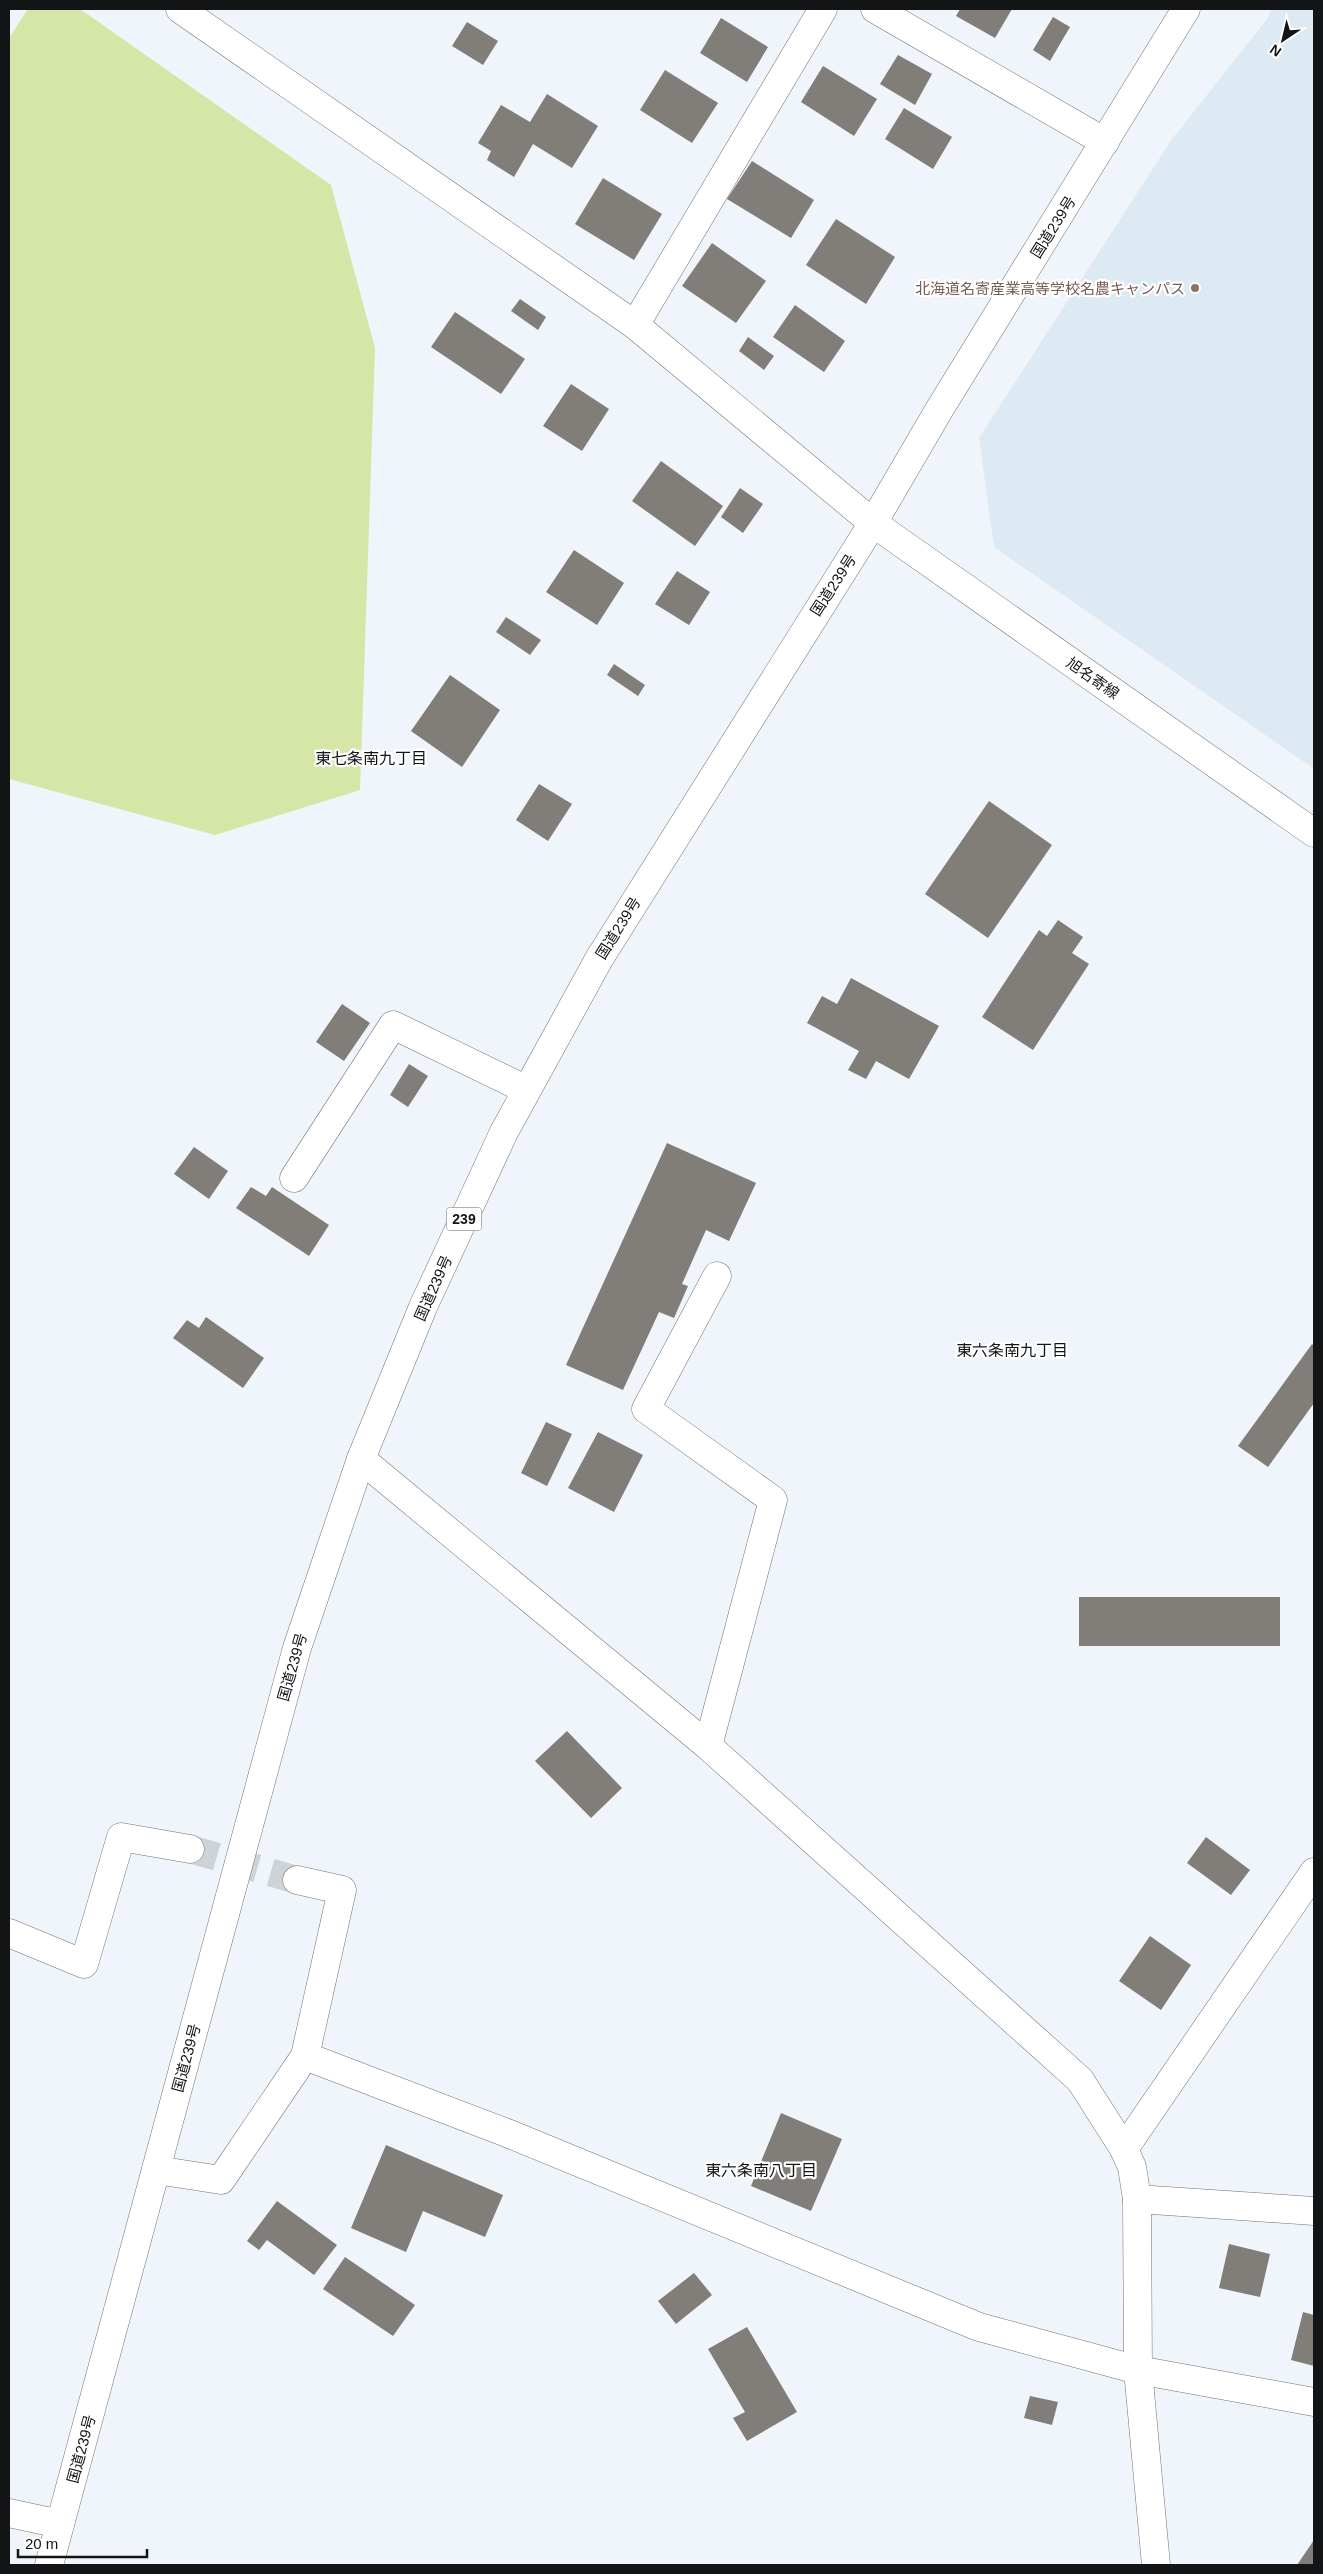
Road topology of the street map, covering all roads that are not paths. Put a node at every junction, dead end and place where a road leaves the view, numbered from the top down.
1 (180, 9) edge
2 (823, 9) edge
3 (876, 9) edge
4 (1186, 9) edge
5 (1105, 142) junction
6 (636, 325) junction
7 (873, 523) junction
8 (1314, 833) edge
9 (527, 1090) junction
10 (294, 1178) dead end
11 (717, 1276) dead end
12 (361, 1459) junction
13 (708, 1746) junction
14 (190, 1848) tunnel mouth
15 (1314, 1872) edge
16 (297, 1880) tunnel mouth
17 (9, 1933) edge
18 (305, 2056) junction
19 (1124, 2149) junction
20 (156, 2170) junction
21 (1137, 2199) junction
22 (1314, 2210) edge
23 (1138, 2370) junction
24 (1314, 2402) edge
25 (9, 2513) edge
26 (60, 2524) junction
27 (49, 2565) edge
28 (1156, 2565) edge

1 - 6 main road, 旭名寄線
2 - 6 main road
3 - 5 main road
4 - 5 main road, 国道239号 / 239
5 - 7 main road, 国道239号 / 239
6 - 7 main road, 旭名寄線
7 - 8 main road, 旭名寄線
7 - 9 main road, 国道239号 / 239
9 - 10 main road
9 - 12 main road, 国道239号 / 239
11 - 13 main road
12 - 13 main road
12 - 20 main road, 国道239号 / 239
13 - 19 main road
14 - 17 main road
15 - 19 main road
16 - 18 main road
18 - 20 main road
18 - 23 main road
19 - 21 main road
20 - 26 main road, 国道239号 / 239
21 - 22 main road
21 - 23 main road
23 - 24 main road
23 - 28 main road
25 - 26 main road
26 - 27 main road, 国道239号 / 239

